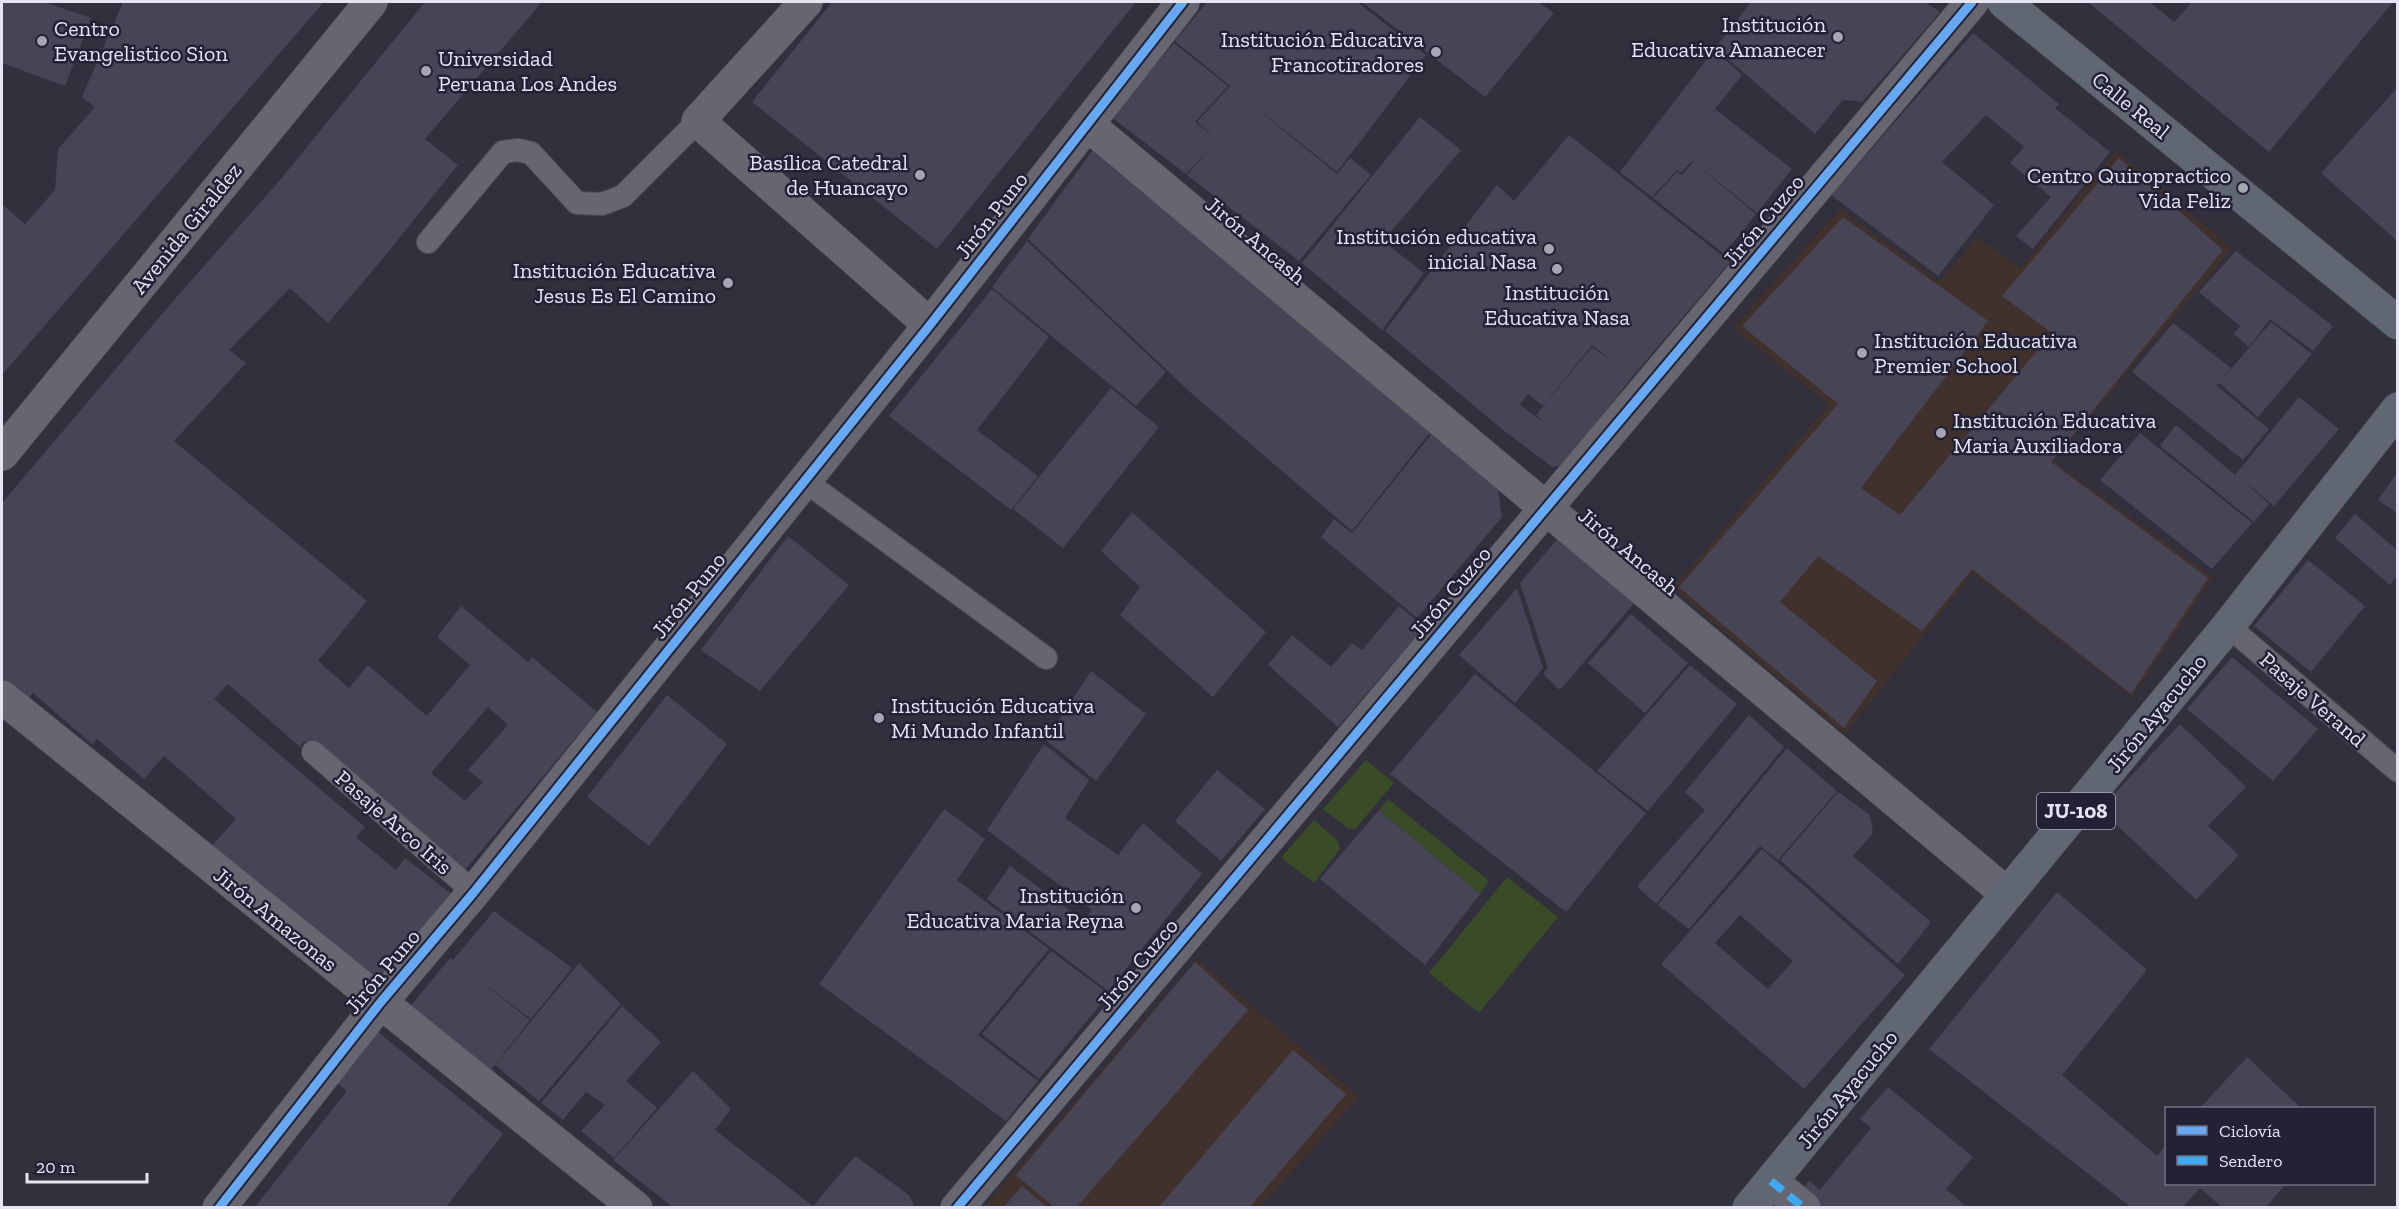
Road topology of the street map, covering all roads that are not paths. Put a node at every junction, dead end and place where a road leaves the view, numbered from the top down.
1 (371, 2) edge
2 (806, 2) edge
3 (1183, 2) edge
4 (1972, 2) edge
5 (2004, 2) edge
6 (698, 121) junction
7 (1087, 124) junction
8 (428, 242) dead end
9 (2397, 322) edge
10 (930, 325) junction
11 (2397, 409) edge
12 (2, 454) edge
13 (804, 481) junction
14 (1546, 508) junction
15 (2228, 626) junction
16 (1046, 658) dead end
17 (2, 696) edge
18 (313, 752) dead end
19 (2397, 771) edge
20 (474, 892) junction
21 (2007, 894) junction
22 (380, 1003) junction
23 (1771, 1182) junction
24 (624, 1204) edge
25 (219, 1208) edge
26 (957, 1208) edge
27 (1749, 1208) edge
28 (1804, 1208) edge

1 - 12 street, Avenida Giraldez
2 - 6 street
3 - 7 street, Jirón Puno
4 - 14 street, Jirón Cuzco
5 - 9 highway, Calle Real
6 - 8 lane
6 - 10 street
7 - 10 street, Jirón Puno
7 - 14 street, Jirón Ancash
10 - 13 street, Jirón Puno
11 - 15 main road, Jirón Ayacucho / JU-108
13 - 16 lane
13 - 20 street, Jirón Puno
14 - 21 street, Jirón Ancash
14 - 26 street, Jirón Cuzco
15 - 19 lane, Pasaje Verand
15 - 21 main road, Jirón Ayacucho / JU-108
17 - 22 street, Jirón Amazonas
18 - 20 lane, Pasaje Arco Iris
20 - 22 street, Jirón Puno
21 - 23 main road, Jirón Ayacucho / JU-108
22 - 24 street, Jirón Amazonas
22 - 25 street, Jirón Puno
23 - 27 main road, Jirón Ayacucho / JU-108
23 - 28 street

